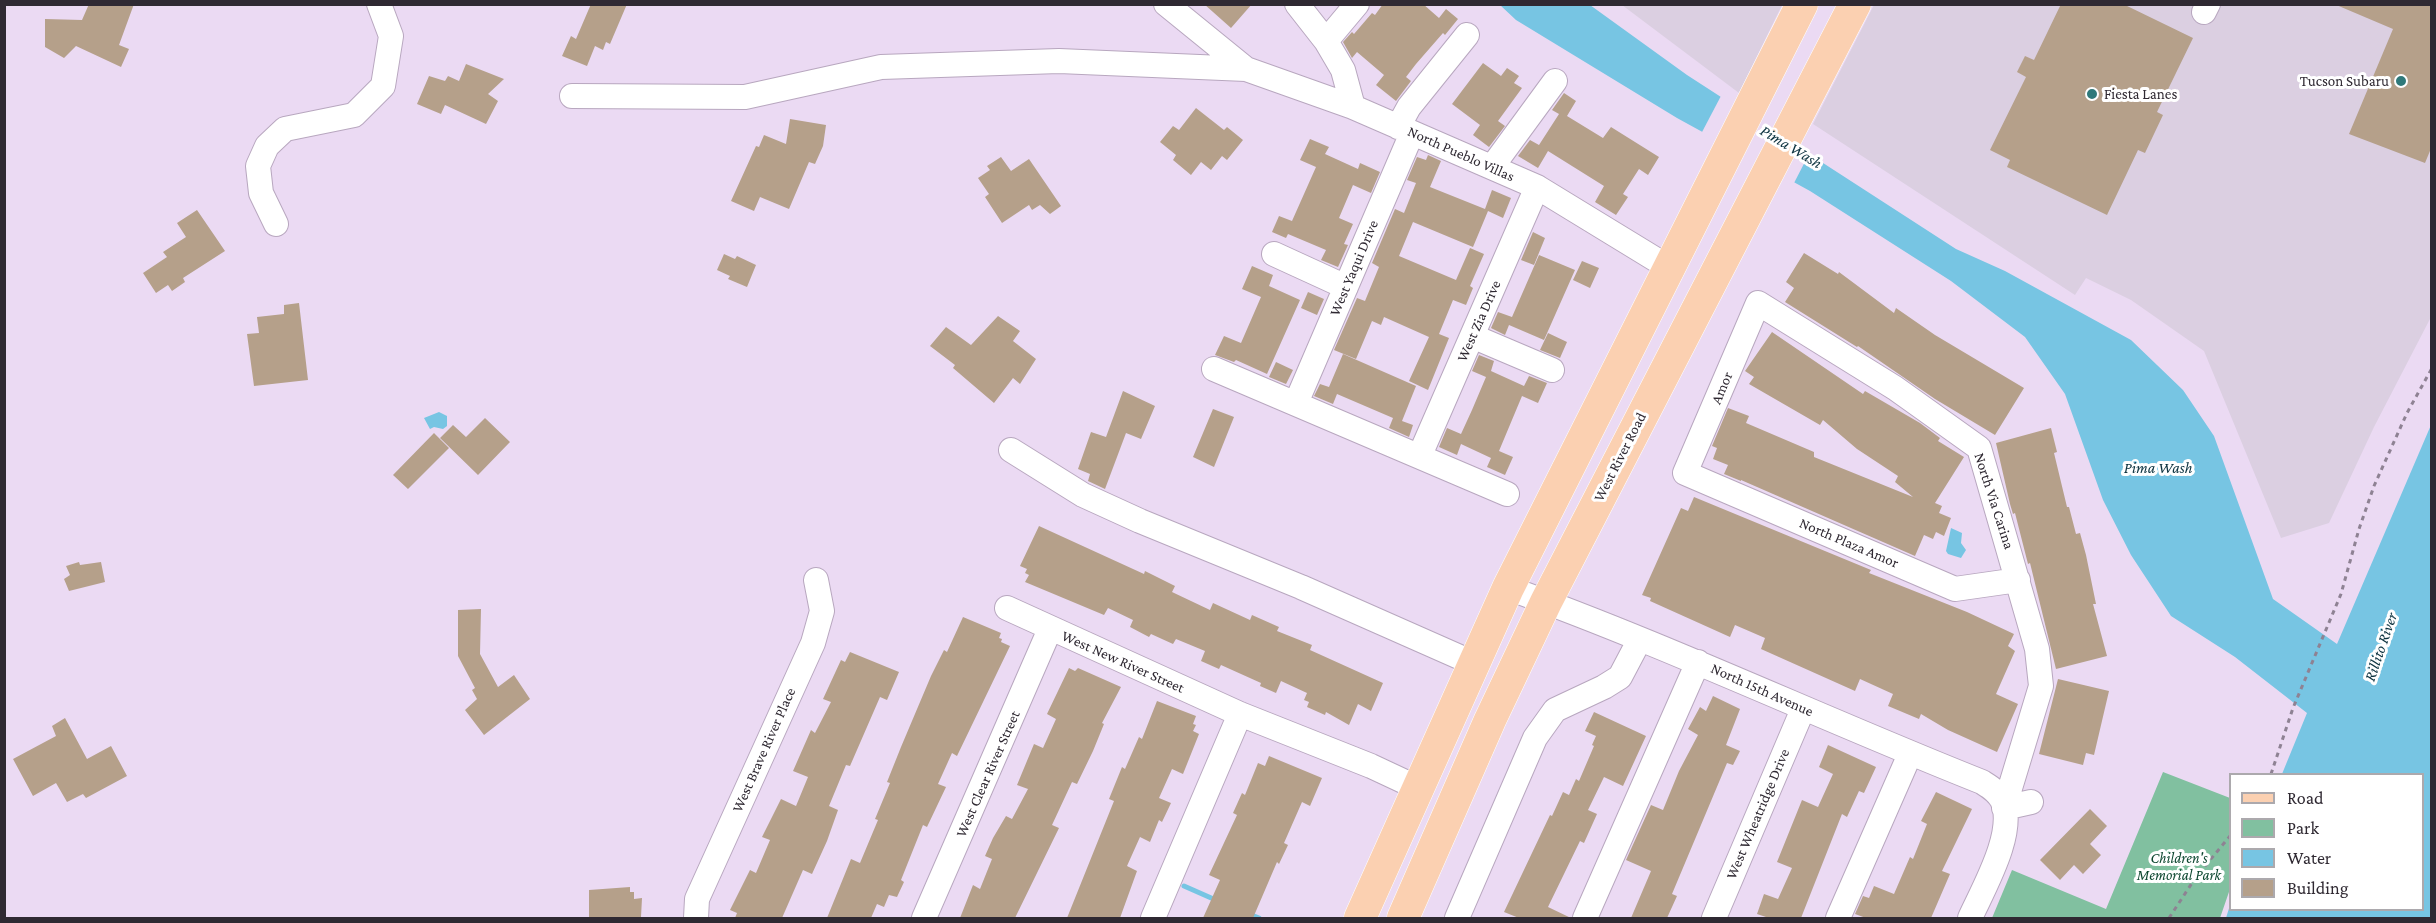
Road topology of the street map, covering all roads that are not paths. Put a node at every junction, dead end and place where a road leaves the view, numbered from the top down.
1 (379, 4) edge
2 (1166, 4) edge
3 (1297, 4) edge
4 (1357, 4) edge
5 (1802, 4) edge
6 (1855, 4) edge
7 (1467, 35) dead end
8 (1326, 41) junction
9 (1246, 69) junction
10 (1555, 81) dead end
11 (572, 96) dead end
12 (1353, 107) junction
13 (1405, 130) junction
14 (1492, 167) junction
15 (1538, 187) junction
16 (276, 224) dead end
17 (1274, 254) dead end
18 (1668, 267) junction
19 (1346, 287) junction
20 (1758, 303) joint
21 (1472, 336) junction
22 (1214, 369) dead end
23 (1552, 370) dead end
24 (1296, 403) junction
25 (1011, 450) dead end
26 (1420, 455) junction
27 (1685, 473) joint
28 (1507, 494) dead end
29 (816, 580) dead end
30 (2018, 580) junction
31 (1508, 588) junction
32 (1546, 602) junction
33 (1007, 608) dead end
34 (1050, 629) junction
35 (1640, 639) junction
36 (1698, 662) junction
37 (1473, 663) junction
38 (1803, 709) junction
39 (1240, 714) junction
40 (1910, 754) junction
41 (1418, 788) junction
42 (2031, 802) dead end
43 (2004, 807) junction
44 (696, 918) edge
45 (924, 918) edge
46 (1153, 918) edge
47 (1360, 918) edge
48 (1403, 918) edge
49 (1456, 918) edge
50 (1585, 918) edge
51 (1714, 918) edge
52 (1839, 918) edge
53 (1970, 918) edge

1 - 16 street
2 - 9 street
3 - 8 street
4 - 8 street
5 - 18 main road
6 - 32 main road, West River Road
7 - 13 street, West Yaqui Drive
8 - 12 street
9 - 11 street
9 - 12 street, North Pueblo Villas
10 - 14 street
12 - 13 street, North Pueblo Villas
13 - 14 street, North Pueblo Villas
13 - 19 street, West Yaqui Drive
14 - 15 street, North Pueblo Villas
15 - 18 street, North Pueblo Villas
15 - 21 street, West Zia Drive
17 - 19 street
18 - 31 main road
19 - 24 street, West Yaqui Drive
20 - 27 street, Amor
20 - 30 street, North Via Carina
21 - 23 street
21 - 26 street, West Zia Drive
22 - 24 street
24 - 26 street
25 - 37 street
26 - 28 street
27 - 30 street, North Plaza Amor
29 - 44 street, West Brave River Place
30 - 43 street, North Via Carina
31 - 32 street, North 15th Avenue
31 - 37 main road
32 - 35 street, North 15th Avenue
32 - 48 main road, West River Road
33 - 34 street, West New River Street
34 - 39 street, West New River Street
34 - 45 street, West Clear River Street
35 - 36 street, North 15th Avenue
35 - 49 street
36 - 38 street, North 15th Avenue
36 - 50 street
37 - 41 main road
38 - 40 street, North 15th Avenue
38 - 51 street, West Wheatridge Drive
39 - 41 street, West New River Street
39 - 46 street
40 - 43 street, North 15th Avenue
40 - 52 street
41 - 47 main road
42 - 43 street
43 - 53 street, North Via Carina

